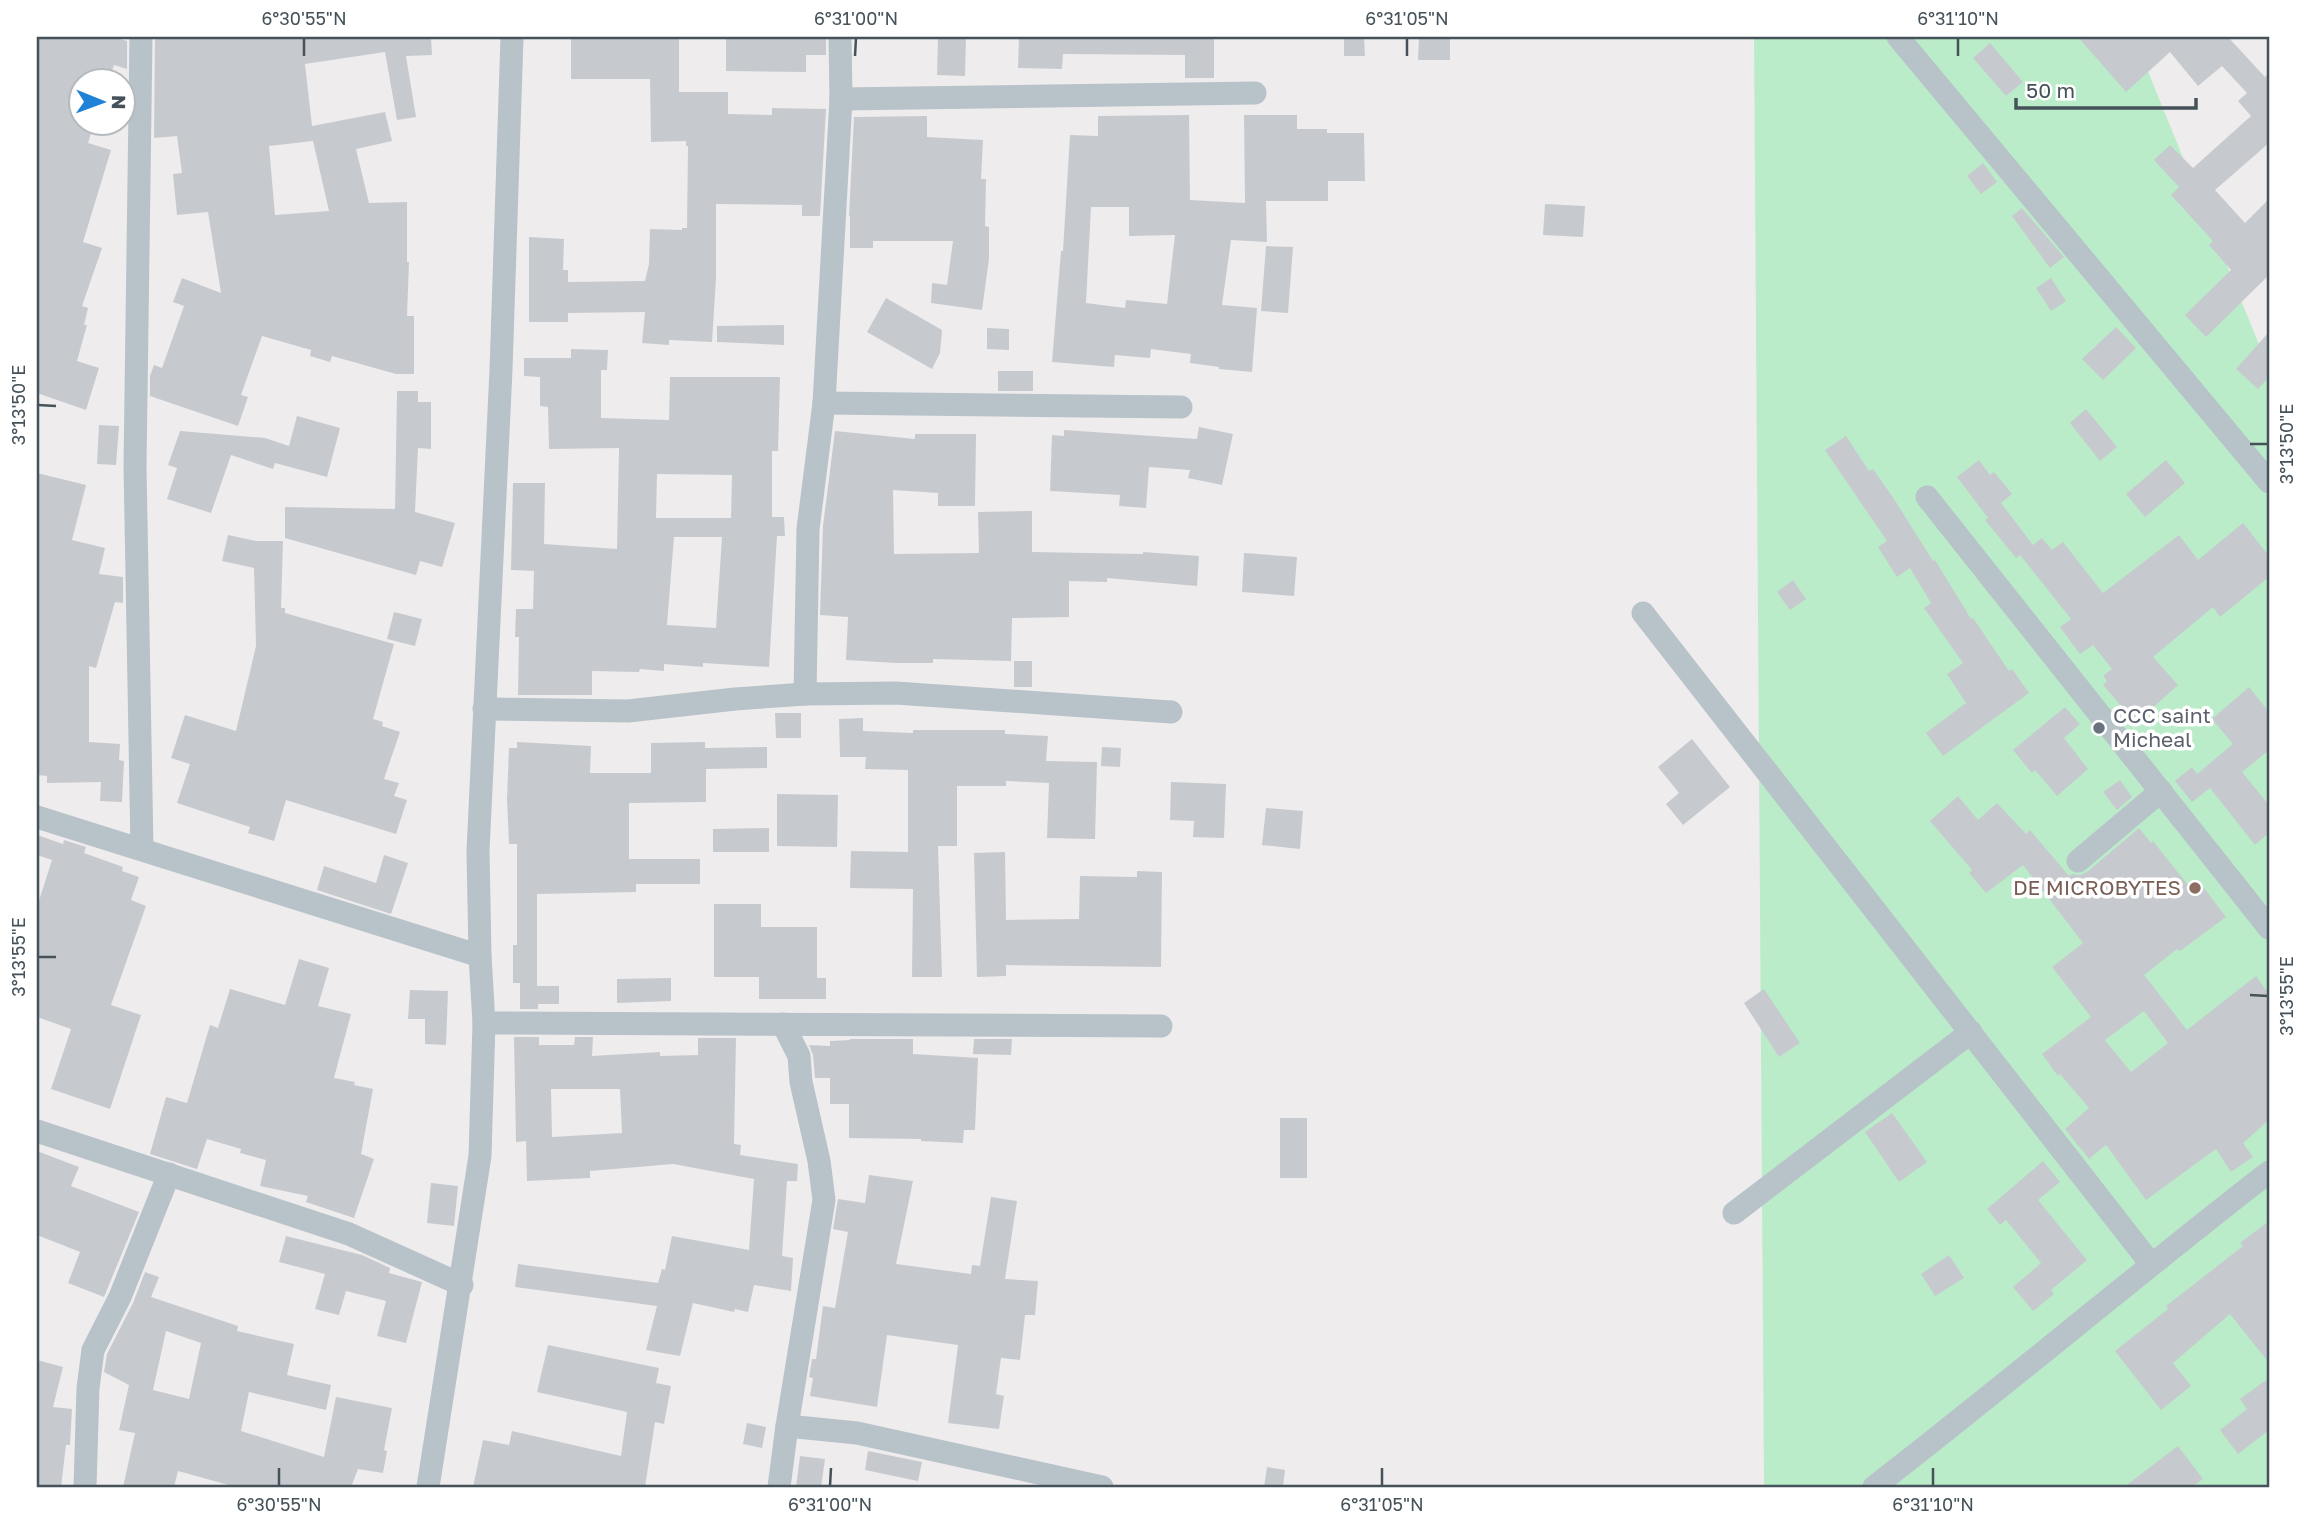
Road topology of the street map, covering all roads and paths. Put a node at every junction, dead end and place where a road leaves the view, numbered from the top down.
1 (141, 37) edge
2 (512, 37) edge
3 (840, 37) edge
4 (1898, 37) edge
5 (1255, 93) dead end
6 (841, 99) junction
7 (824, 403) junction
8 (1181, 407) dead end
9 (2269, 482) edge
10 (1927, 497) dead end
11 (1643, 613) dead end
12 (805, 694) junction
13 (484, 709) junction
14 (1171, 712) dead end
15 (2161, 791) junction
16 (37, 817) edge
17 (142, 849) junction
18 (2078, 861) dead end
19 (2269, 928) edge
20 (480, 956) junction
21 (484, 1023) junction
22 (783, 1024) junction
23 (1161, 1026) dead end
24 (1971, 1032) junction
25 (37, 1131) edge
26 (2269, 1172) edge
27 (169, 1174) junction
28 (1734, 1213) dead end
29 (2151, 1264) junction
30 (462, 1285) junction
31 (787, 1426) junction
32 (85, 1487) edge
33 (428, 1487) edge
34 (779, 1487) edge
35 (1101, 1487) edge
36 (1874, 1487) edge

1 - 17 street
2 - 13 street
3 - 6 street
4 - 9 street
5 - 6 street
6 - 7 street
7 - 8 street
7 - 12 street
10 - 15 street
11 - 24 street
12 - 13 street
12 - 14 street
13 - 20 street
15 - 18 street
15 - 19 street
16 - 17 street
17 - 20 street
20 - 21 street
21 - 22 street
21 - 30 street
22 - 23 street
22 - 31 street
24 - 28 street
24 - 29 street
25 - 27 street
26 - 29 street
27 - 30 street
27 - 32 street
29 - 36 street
30 - 33 street
31 - 34 street
31 - 35 street

